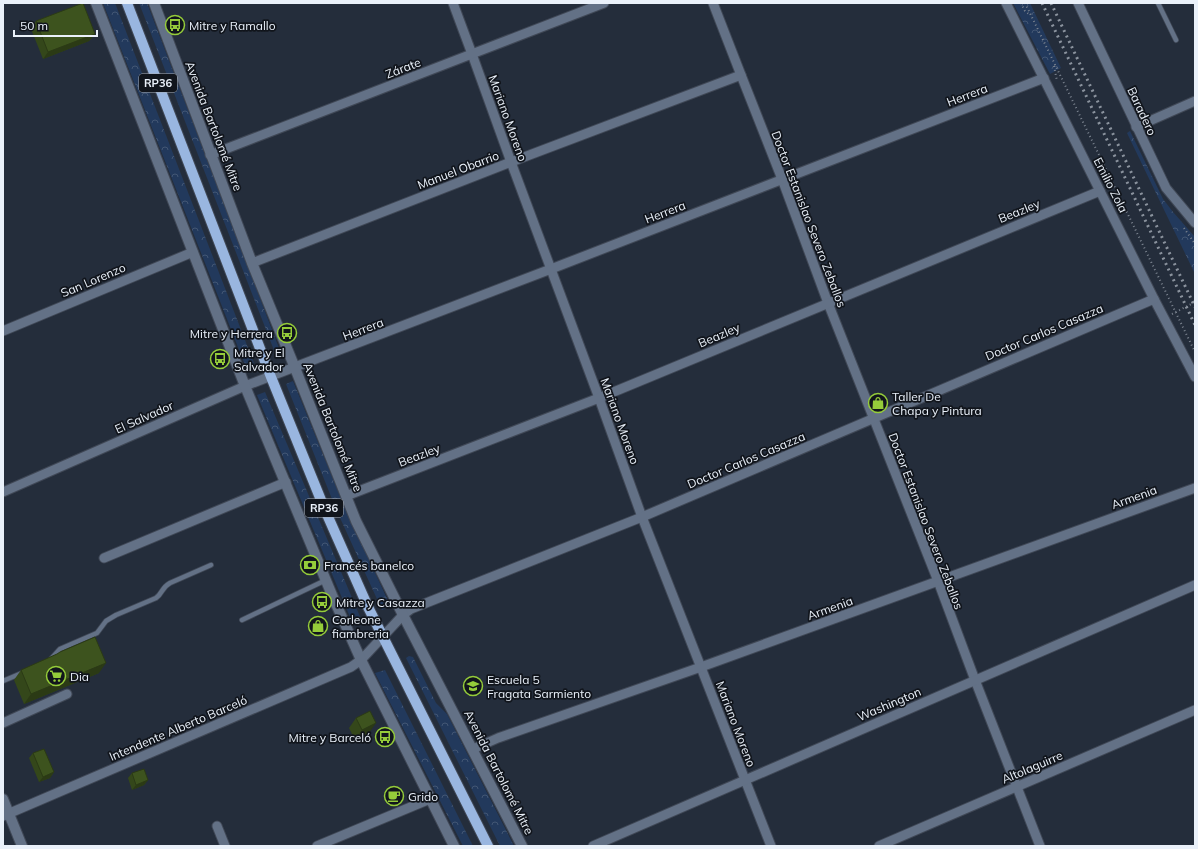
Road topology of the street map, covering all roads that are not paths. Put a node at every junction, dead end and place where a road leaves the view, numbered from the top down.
1 (96, 3) edge
2 (127, 3) edge
3 (154, 3) edge
4 (453, 3) edge
5 (604, 3) edge
6 (714, 3) edge
7 (1006, 3) edge
8 (1078, 3) edge
9 (1158, 3) edge
10 (584, 6) edge
11 (1176, 40) dead end
12 (472, 54) junction
13 (741, 75) junction
14 (1044, 78) junction
15 (1195, 101) edge
16 (1136, 127) junction
17 (210, 155) junction
18 (511, 162) junction
19 (782, 179) junction
20 (1100, 191) junction
21 (1195, 223) edge
22 (193, 252) junction
23 (252, 263) junction
24 (551, 269) junction
25 (1154, 299) junction
26 (828, 303) junction
27 (3, 331) edge
28 (295, 368) junction
29 (271, 376) junction
30 (1195, 377) edge
31 (245, 386) junction
32 (599, 398) junction
33 (873, 418) junction
34 (286, 482) junction
35 (1195, 488) edge
36 (3, 492) edge
37 (346, 496) junction
38 (642, 517) junction
39 (104, 558) dead end
40 (211, 565) dead end
41 (326, 580) junction
42 (938, 581) junction
43 (1195, 585) edge
44 (404, 615) junction
45 (242, 620) dead end
46 (383, 637) junction
47 (361, 660) junction
48 (48, 661) edge
49 (702, 667) junction
50 (29, 670) edge
51 (975, 680) junction
52 (3, 681) edge
53 (67, 694) dead end
54 (1195, 710) edge
55 (3, 723) edge
56 (473, 749) junction
57 (745, 780) junction
58 (1016, 787) junction
59 (3, 799) edge
60 (430, 799) junction
61 (6, 814) edge
62 (217, 826) dead end
63 (22, 846) edge
64 (225, 846) edge
65 (317, 846) edge
66 (454, 846) edge
67 (488, 846) edge
68 (522, 846) edge
69 (593, 846) edge
70 (771, 846) edge
71 (879, 846) edge
72 (1040, 846) edge

1 - 22 street
2 - 29 main road, RP36
3 - 17 street, Avenida Bartolomé Mitre
4 - 12 street, Mariano Moreno
5 - 10 street, Zárate
6 - 13 street, Doctor Estanislao Severo Zeballos
7 - 14 street, Emilio Zola
8 - 16 street, Baradero
9 - 11 lane
10 - 12 street, Zárate
12 - 17 street, Zárate
12 - 18 street, Mariano Moreno
13 - 18 street, Manuel Obarrio
13 - 19 street, Doctor Estanislao Severo Zeballos
14 - 19 street, Herrera
14 - 20 street, Emilio Zola
15 - 16 street
16 - 21 street, Baradero
17 - 23 street, Avenida Bartolomé Mitre
18 - 23 street, Manuel Obarrio
18 - 24 street, Mariano Moreno
19 - 24 street, Herrera
19 - 26 street, Doctor Estanislao Severo Zeballos
20 - 25 street, Emilio Zola
20 - 26 street, Beazley
22 - 27 street, San Lorenzo
22 - 31 street
23 - 28 street, Avenida Bartolomé Mitre
24 - 28 street, Herrera
24 - 32 street, Mariano Moreno
25 - 30 street, Emilio Zola
25 - 33 street, Doctor Carlos Casazza
26 - 32 street, Beazley
26 - 33 street, Doctor Estanislao Severo Zeballos
28 - 29 street, El Salvador
28 - 37 street, Avenida Bartolomé Mitre
29 - 31 street, El Salvador
29 - 46 main road, RP36
31 - 34 street
31 - 36 street, El Salvador
32 - 37 street, Beazley
32 - 38 street, Mariano Moreno
33 - 38 street, Doctor Carlos Casazza
33 - 42 street, Doctor Estanislao Severo Zeballos
34 - 39 street
34 - 41 street
35 - 42 street, Armenia
37 - 44 street, Avenida Bartolomé Mitre
38 - 44 street, Doctor Carlos Casazza
38 - 49 street, Mariano Moreno
40 - 48 lane
41 - 45 lane
41 - 47 street
42 - 49 street, Armenia
42 - 51 street, Doctor Estanislao Severo Zeballos
43 - 51 street, Washington
44 - 46 street, Doctor Carlos Casazza
44 - 56 street, Avenida Bartolomé Mitre
46 - 47 street, Doctor Carlos Casazza
46 - 67 main road, RP36
47 - 60 street
47 - 61 street, Intendente Alberto Barceló
49 - 56 street, Armenia
49 - 57 street, Mariano Moreno
50 - 52 lane
51 - 57 street, Washington
51 - 58 street, Doctor Estanislao Severo Zeballos
53 - 55 street
54 - 58 street, Altolaguirre
56 - 68 street, Avenida Bartolomé Mitre
57 - 69 street, Washington
57 - 70 street, Mariano Moreno
58 - 71 street, Altolaguirre
58 - 72 street, Doctor Estanislao Severo Zeballos
59 - 61 street
60 - 65 street
60 - 66 street
61 - 63 street
62 - 64 street

